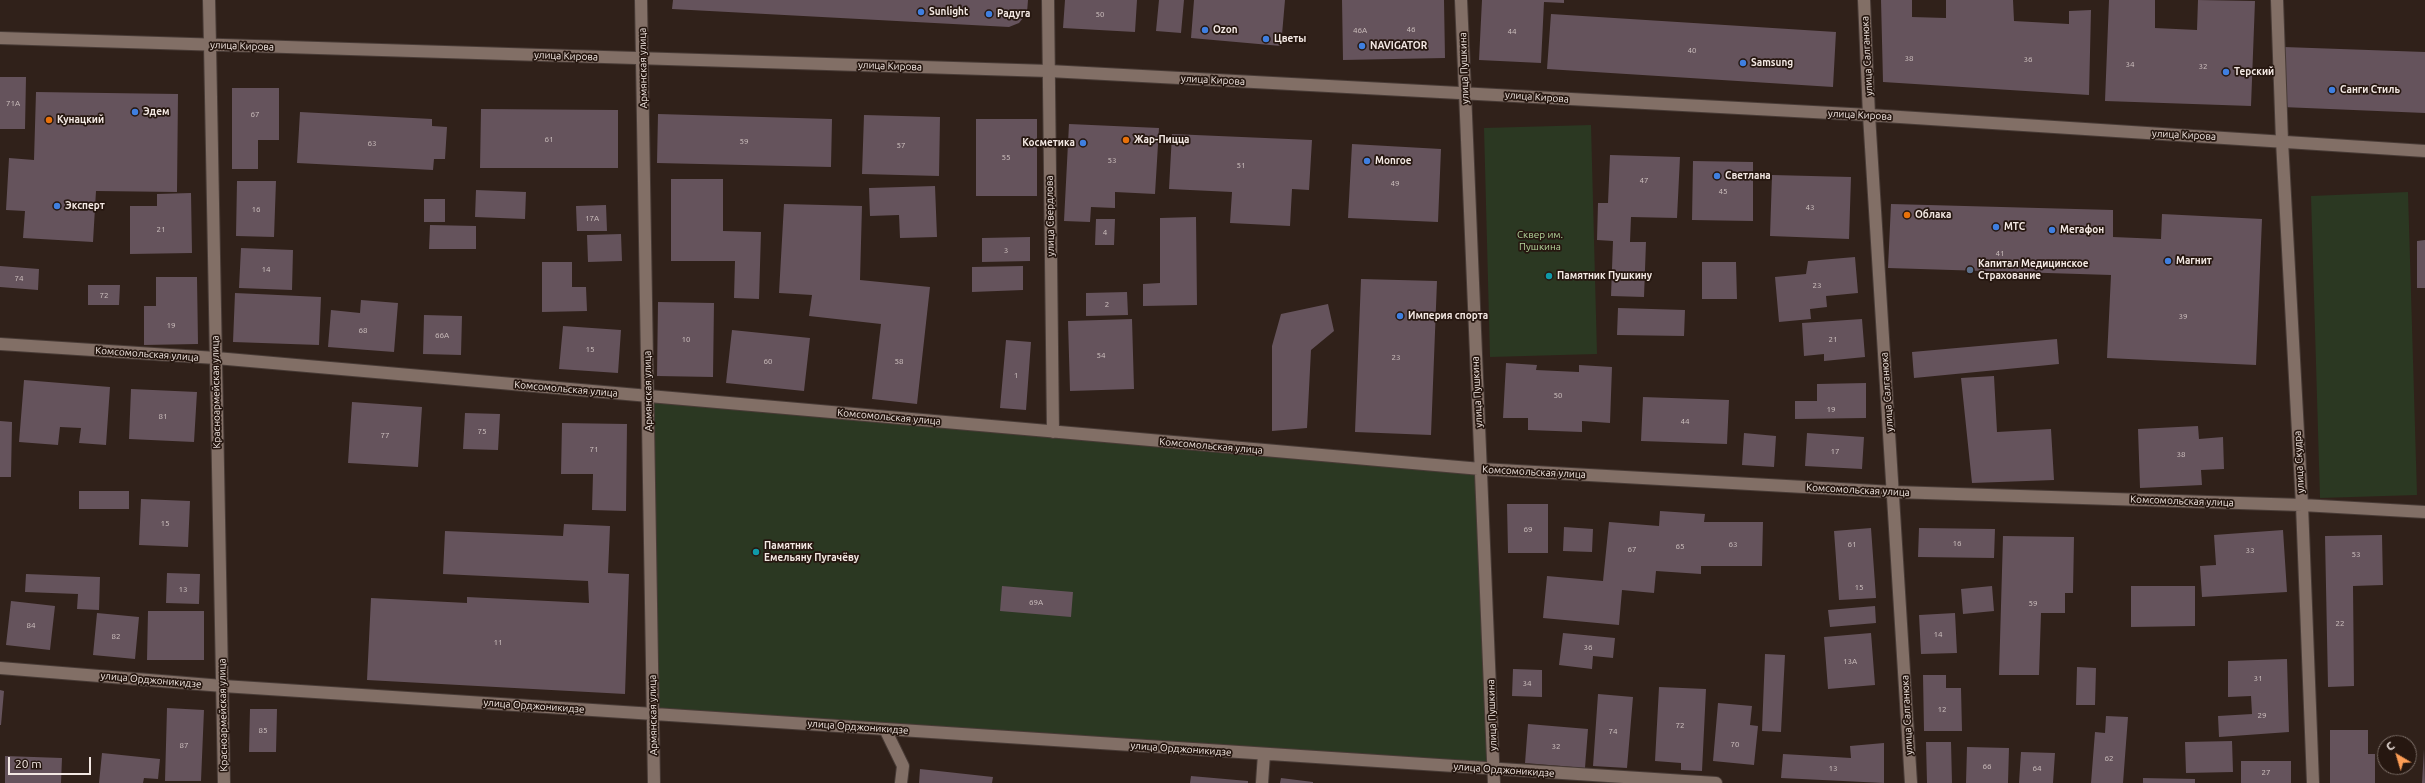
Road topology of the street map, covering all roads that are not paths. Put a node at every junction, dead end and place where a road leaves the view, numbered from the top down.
1 (209, 0) edge
2 (641, 0) edge
3 (1048, 0) edge
4 (1461, 0) edge
5 (1864, 0) edge
6 (2277, 0) edge
7 (0, 38) edge
8 (210, 45) junction
9 (643, 59) junction
10 (1049, 71) junction
11 (1465, 92) junction
12 (1869, 115) junction
13 (2282, 141) junction
14 (2425, 151) edge
15 (0, 344) edge
16 (216, 358) junction
17 (648, 396) junction
18 (1053, 432) junction
19 (1481, 469) junction
20 (1894, 492) junction
21 (2302, 505) junction
22 (2425, 512) edge
23 (0, 668) edge
24 (222, 686) junction
25 (652, 714) junction
26 (885, 729) junction
27 (1264, 754) junction
28 (1494, 769) junction
29 (224, 783) edge
30 (654, 783) edge
31 (902, 783) edge
32 (1262, 783) edge
33 (1494, 783) edge
34 (1716, 783) edge
35 (1911, 783) edge
36 (2313, 783) edge

1 - 8 street, Красноармейская улица
2 - 9 street, Армянская улица
3 - 10 street, улица Свердлова
4 - 11 street, улица Пушкина
5 - 12 street, улица Салганюка
6 - 13 street, улица Скудра
7 - 8 street, улица Кирова
8 - 9 street, улица Кирова
8 - 16 street, Красноармейская улица
9 - 10 street, улица Кирова
9 - 17 street, Армянская улица
10 - 11 street, улица Кирова
10 - 18 street, улица Свердлова
11 - 12 street, улица Кирова
11 - 19 street, улица Пушкина
12 - 13 street, улица Кирова
12 - 20 street, улица Салганюка
13 - 14 street, улица Кирова
13 - 21 street, улица Скудра
15 - 16 street, Комсомольская улица
16 - 17 street, Комсомольская улица
16 - 24 street, Красноармейская улица
17 - 18 street, Комсомольская улица
17 - 25 street, Армянская улица
18 - 19 street, Комсомольская улица
19 - 20 street, Комсомольская улица
19 - 28 street, улица Пушкина
20 - 21 street, Комсомольская улица
20 - 35 street, улица Салганюка
21 - 22 street, Комсомольская улица
21 - 36 street, улица Скудра
23 - 24 street, улица Орджоникидзе
24 - 25 street, улица Орджоникидзе
24 - 29 street, Красноармейская улица
25 - 26 street, улица Орджоникидзе
25 - 30 street, Армянская улица
26 - 27 street, улица Орджоникидзе
26 - 31 street
27 - 28 street, улица Орджоникидзе
27 - 32 street
28 - 33 street, улица Пушкина
28 - 34 street, улица Орджоникидзе

